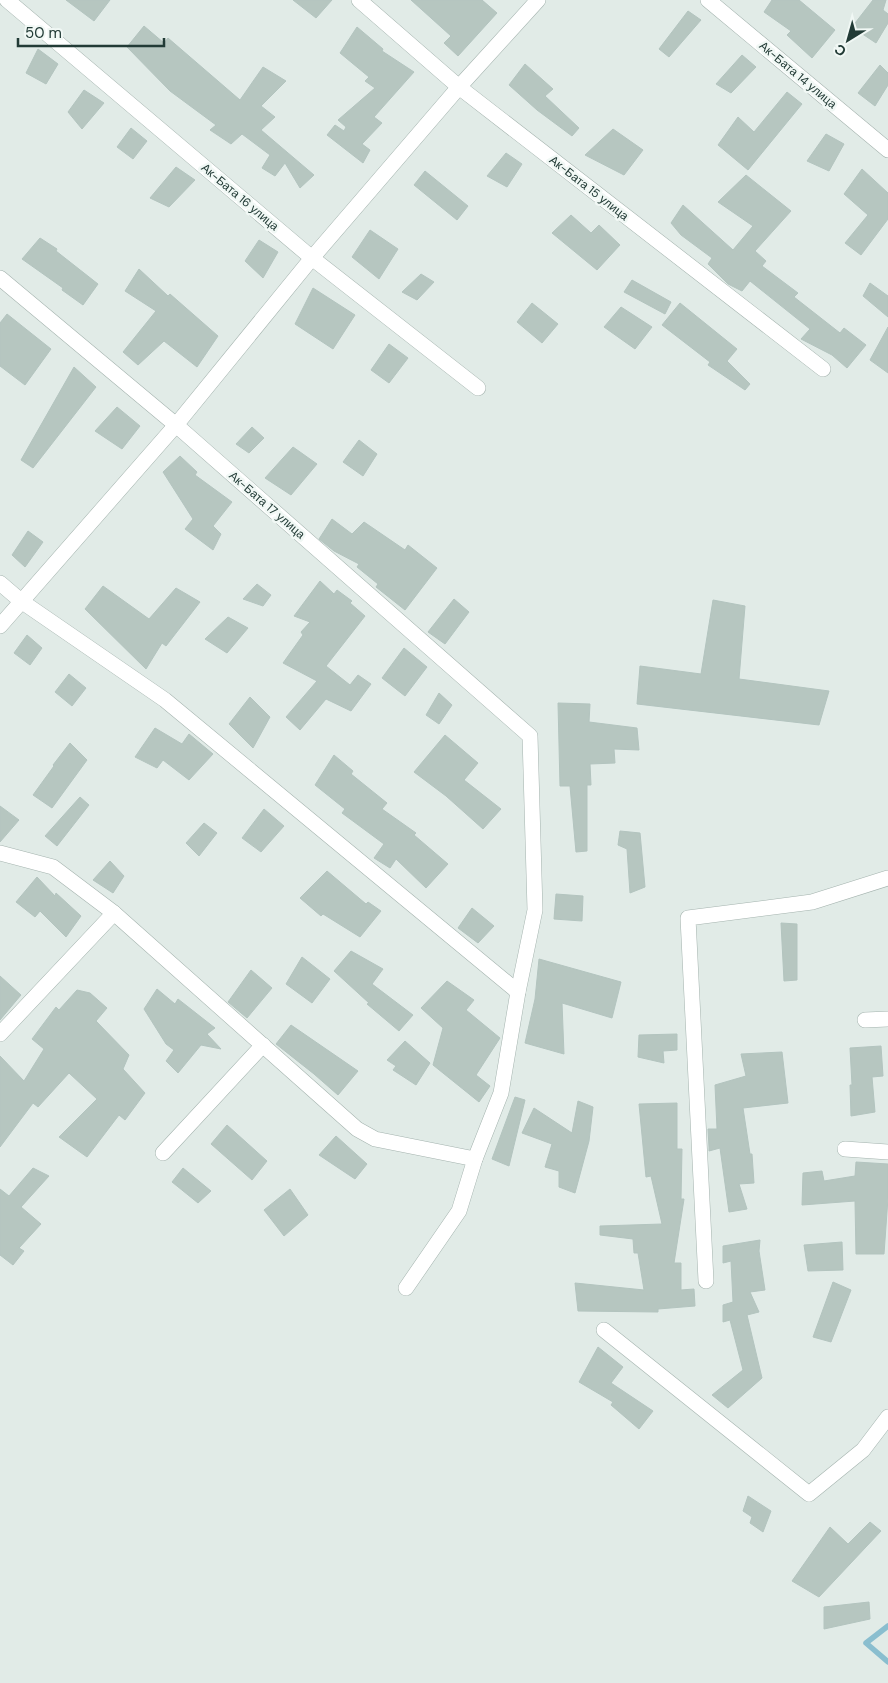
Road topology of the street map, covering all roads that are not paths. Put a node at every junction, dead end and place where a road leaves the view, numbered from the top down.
1 (8, 0) edge
2 (359, 0) edge
3 (538, 0) edge
4 (708, 0) edge
5 (459, 87) junction
6 (888, 150) edge
7 (312, 258) junction
8 (0, 278) edge
9 (823, 370) dead end
10 (478, 388) dead end
11 (176, 425) junction
12 (0, 583) edge
13 (21, 601) junction
14 (0, 626) edge
15 (0, 852) edge
16 (888, 878) edge
17 (114, 913) junction
18 (518, 992) junction
19 (888, 1019) edge
20 (865, 1020) dead end
21 (0, 1034) edge
22 (263, 1045) junction
23 (845, 1149) dead end
24 (163, 1152) dead end
25 (888, 1152) edge
26 (475, 1159) junction
27 (706, 1281) dead end
28 (406, 1288) dead end
29 (604, 1330) dead end
30 (888, 1417) edge

1 - 7 street, Ак-Бата 16 улица
2 - 5 street, Ак-Бата 15 улица
3 - 5 street
4 - 6 street, Ак-Бата 14 улица
5 - 7 street
5 - 9 street, Ак-Бата 15 улица
7 - 10 street, Ак-Бата 16 улица
7 - 11 street
8 - 11 street, Ак-Бата 17 улица
11 - 13 street
11 - 18 street, Ак-Бата 17 улица
12 - 13 street
13 - 14 street
13 - 18 street
15 - 17 street
16 - 27 street
17 - 21 street
17 - 22 street
18 - 26 street
19 - 20 street
22 - 24 street
22 - 26 street
23 - 25 street
26 - 28 street
29 - 30 street

